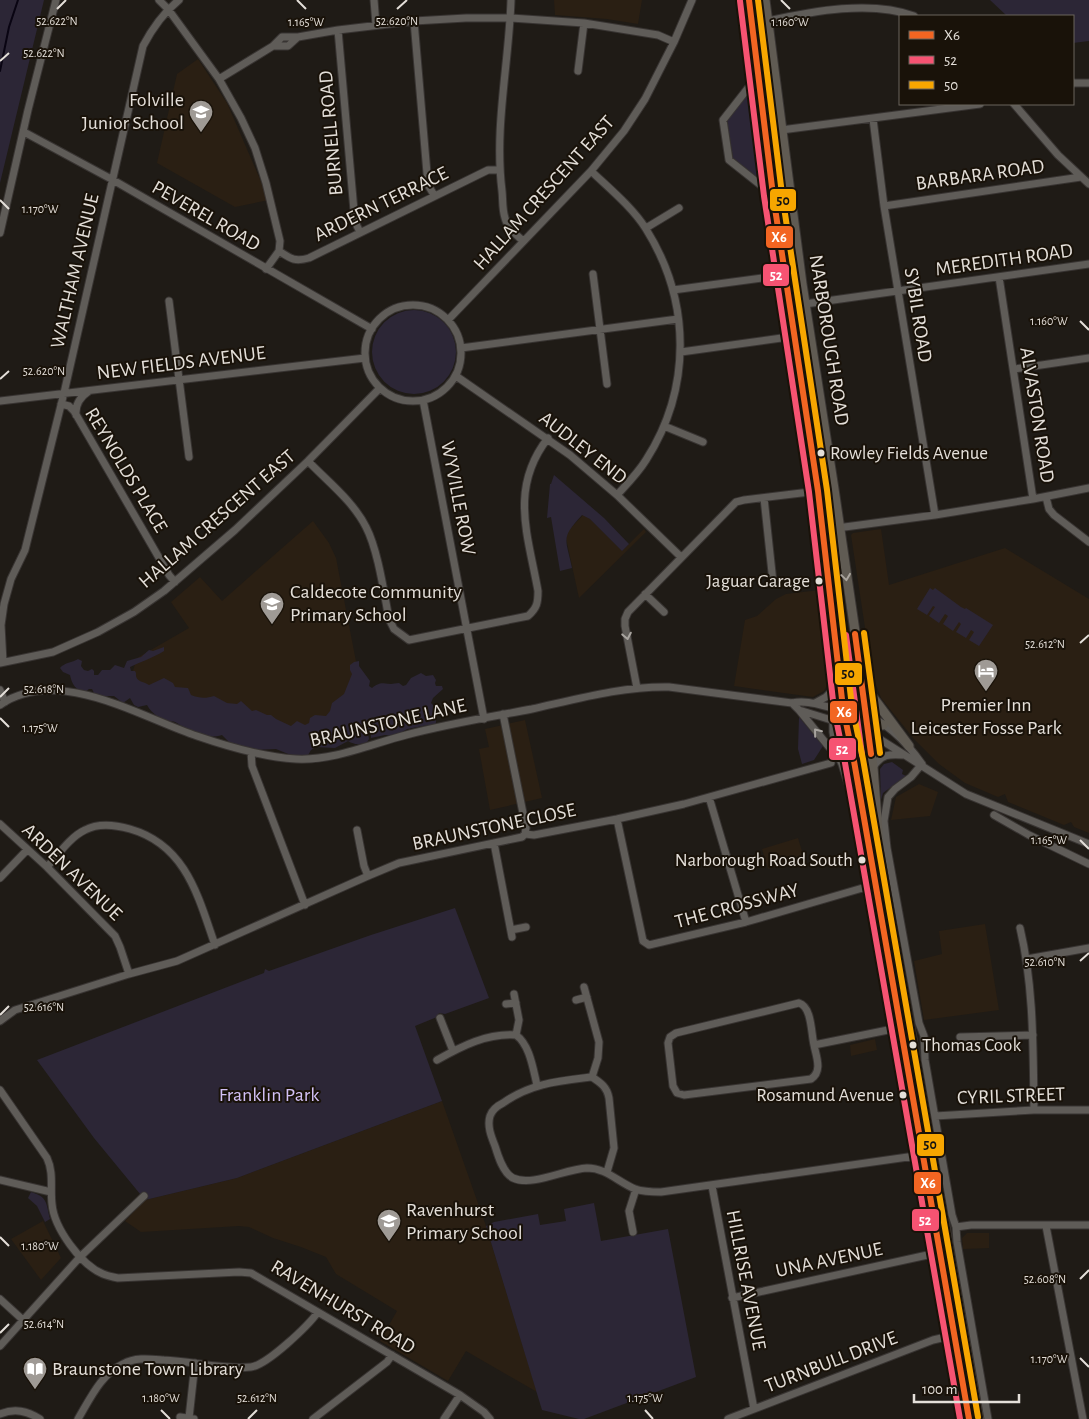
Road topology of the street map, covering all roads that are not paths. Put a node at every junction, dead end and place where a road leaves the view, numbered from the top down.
1 (56, 0) edge
2 (159, 0) edge
3 (180, 0) edge
4 (374, 0) edge
5 (511, 0) edge
6 (692, 0) edge
7 (749, 0) edge
8 (765, 0) edge
9 (855, 3) edge
10 (168, 9) junction
11 (912, 15) edge
12 (511, 18) junction
13 (414, 21) junction
14 (768, 21) junction
15 (584, 24) junction
16 (376, 25) junction
17 (338, 30) junction
18 (674, 42) junction
19 (578, 71) dead end
20 (759, 74) junction
21 (219, 79) junction
22 (1074, 83) edge
23 (1089, 83) edge
24 (973, 105) edge
25 (1015, 105) edge
26 (873, 119) junction
27 (782, 130) junction
28 (24, 132) junction
29 (766, 132) junction
30 (499, 170) junction
31 (591, 171) junction
32 (1081, 177) junction
33 (113, 180) junction
34 (1089, 184) edge
35 (434, 195) junction
36 (774, 195) junction
37 (884, 206) junction
38 (679, 208) dead end
39 (646, 228) junction
40 (360, 232) junction
41 (0, 234) edge
42 (523, 241) junction
43 (279, 251) junction
44 (1089, 264) edge
45 (266, 269) junction
46 (593, 274) dead end
47 (786, 274) junction
48 (999, 277) junction
49 (673, 290) junction
50 (898, 292) junction
51 (169, 301) dead end
52 (805, 304) junction
53 (448, 320) junction
54 (678, 320) junction
55 (372, 329) junction
56 (600, 329) junction
57 (810, 334) junction
58 (795, 337) junction
59 (461, 348) junction
60 (681, 352) junction
61 (365, 358) junction
62 (1089, 358) edge
63 (1014, 370) junction
64 (456, 376) junction
65 (179, 381) junction
66 (607, 384) dead end
67 (380, 388) junction
68 (89, 390) junction
69 (64, 393) junction
70 (423, 400) junction
71 (0, 401) edge
72 (61, 404) junction
73 (76, 416) junction
74 (664, 426) junction
75 (548, 438) junction
76 (703, 442) dead end
77 (189, 457) dead end
78 (308, 461) junction
79 (1089, 488) edge
80 (818, 491) junction
81 (617, 495) junction
82 (1046, 497) junction
83 (764, 498) junction
84 (1033, 499) junction
85 (934, 515) junction
86 (839, 528) junction
87 (822, 530) junction
88 (1089, 542) edge
89 (681, 557) junction
90 (175, 582) junction
91 (773, 582) dead end
92 (645, 594) junction
93 (664, 612) dead end
94 (467, 629) junction
95 (2, 662) edge
96 (840, 683) junction
97 (862, 685) junction
98 (637, 688) junction
99 (0, 690) edge
100 (792, 703) junction
101 (815, 703) junction
102 (2, 704) edge
103 (833, 708) junction
104 (843, 708) junction
105 (799, 710) junction
106 (504, 714) junction
107 (865, 714) junction
108 (484, 719) junction
109 (833, 719) junction
110 (846, 723) junction
111 (883, 725) junction
112 (867, 731) junction
113 (909, 746) junction
114 (836, 751) junction
115 (251, 752) junction
116 (906, 756) junction
117 (854, 761) junction
118 (831, 763) dead end
119 (922, 764) junction
120 (873, 767) junction
121 (709, 797) junction
122 (861, 805) junction
123 (994, 815) dead end
124 (617, 819) junction
125 (0, 824) edge
126 (857, 828) junction
127 (357, 830) dead end
128 (525, 834) junction
129 (494, 843) junction
130 (1089, 844) edge
131 (27, 850) junction
132 (1088, 862) edge
133 (47, 867) junction
134 (368, 876) junction
135 (0, 878) edge
136 (866, 887) junction
137 (305, 904) junction
138 (746, 922) junction
139 (526, 927) dead end
140 (1020, 928) dead end
141 (215, 945) junction
142 (1089, 948) edge
143 (1027, 959) junction
144 (129, 974) junction
145 (584, 987) dead end
146 (514, 994) dead end
147 (587, 997) junction
148 (576, 1000) dead end
149 (516, 1003) junction
150 (506, 1004) dead end
151 (440, 1018) dead end
152 (0, 1021) edge
153 (893, 1029) junction
154 (516, 1035) junction
155 (1033, 1035) junction
156 (960, 1037) dead end
157 (814, 1045) junction
158 (453, 1051) junction
159 (437, 1060) dead end
160 (592, 1077) junction
161 (537, 1085) junction
162 (0, 1090) edge
163 (1034, 1110) junction
164 (1089, 1110) edge
165 (935, 1116) junction
166 (915, 1156) junction
167 (607, 1172) junction
168 (0, 1180) edge
169 (712, 1186) junction
170 (636, 1189) junction
171 (51, 1192) junction
172 (144, 1196) dead end
173 (1089, 1225) edge
174 (1046, 1226) junction
175 (956, 1227) junction
176 (632, 1232) dead end
177 (932, 1254) junction
178 (80, 1257) junction
179 (732, 1298) junction
180 (0, 1300) edge
181 (318, 1312) junction
182 (23, 1320) junction
183 (946, 1338) junction
184 (0, 1346) edge
185 (392, 1356) junction
186 (195, 1363) junction
187 (460, 1395) junction
188 (754, 1409) junction
189 (0, 1414) edge
190 (180, 1417) dead end
191 (190, 1418) edge
192 (40, 1419) edge
193 (78, 1419) edge
194 (194, 1419) edge
195 (313, 1419) edge
196 (444, 1419) edge
197 (490, 1419) edge
198 (728, 1419) edge
199 (961, 1419) edge
200 (970, 1419) edge
201 (979, 1419) edge
202 (988, 1419) edge
203 (1083, 1419) edge

1 - 28 street
2 - 10 street
3 - 10 street, WALTHAM AVENUE
4 - 16 street
5 - 12 street
6 - 18 street, HALLAM CRESCENT EAST
7 - 20 main road, NARBOROUGH ROAD
8 - 14 main road, NARBOROUGH ROAD
9 - 11 street
9 - 14 street
10 - 21 street
10 - 33 street, WALTHAM AVENUE
12 - 13 street
12 - 15 street
12 - 30 street
13 - 16 street
13 - 35 street
14 - 27 main road, NARBOROUGH ROAD
15 - 18 street
15 - 19 street
16 - 17 street
17 - 21 street
17 - 40 street, BURNELL ROAD
18 - 31 street, HALLAM CRESCENT EAST
20 - 29 main road, NARBOROUGH ROAD
20 - 36 street
21 - 43 street
22 - 23 street
24 - 26 street
25 - 32 street
26 - 27 street
26 - 37 street, SYBIL ROAD
27 - 29 street
27 - 52 main road, NARBOROUGH ROAD
28 - 33 street, PEVEREL ROAD
28 - 41 street
29 - 36 main road, NARBOROUGH ROAD
30 - 35 street, ARDERN TERRACE
30 - 42 street
31 - 39 street
31 - 42 street, HALLAM CRESCENT EAST
32 - 34 street
32 - 37 street, BARBARA ROAD
33 - 45 street, PEVEREL ROAD
33 - 69 street, WALTHAM AVENUE
35 - 40 street, ARDERN TERRACE
36 - 47 main road, NARBOROUGH ROAD
37 - 50 street, SYBIL ROAD
38 - 39 street
39 - 49 street
40 - 43 street, ARDERN TERRACE
42 - 53 street, HALLAM CRESCENT EAST
43 - 45 street
44 - 48 street, MEREDITH ROAD
45 - 55 street, PEVEREL ROAD
46 - 56 street
47 - 49 street
47 - 58 main road, NARBOROUGH ROAD
48 - 50 street, MEREDITH ROAD
48 - 63 street, ALVASTON ROAD
49 - 54 street
50 - 52 street, MEREDITH ROAD
50 - 85 street, SYBIL ROAD
51 - 65 street
52 - 57 main road, NARBOROUGH ROAD
53 - 55 street
53 - 59 street
54 - 56 street
54 - 60 street
55 - 61 street
56 - 59 street
56 - 66 street
57 - 58 street
57 - 86 main road, NARBOROUGH ROAD
58 - 60 street
58 - 80 main road, NARBOROUGH ROAD
59 - 64 street
60 - 74 street
61 - 65 street, NEW FIELDS AVENUE
61 - 67 street
62 - 63 street
63 - 84 street, ALVASTON ROAD
64 - 70 street
64 - 75 street, AUDLEY END
65 - 68 street, NEW FIELDS AVENUE
65 - 77 street
67 - 70 street
67 - 78 street, HALLAM CRESCENT EAST
68 - 69 street, NEW FIELDS AVENUE
68 - 73 street
69 - 71 street, NEW FIELDS AVENUE
69 - 72 street, WALTHAM AVENUE
70 - 94 street, WYVILLE ROW
72 - 73 street, REYNOLDS PLACE
72 - 95 street, WALTHAM AVENUE
73 - 90 street, REYNOLDS PLACE
74 - 76 street
74 - 81 street
75 - 81 street, AUDLEY END
75 - 94 street
78 - 90 street, HALLAM CRESCENT EAST
78 - 94 street
79 - 82 street
80 - 83 street
80 - 87 main road, NARBOROUGH ROAD
81 - 89 street, AUDLEY END
82 - 84 street
82 - 88 street
83 - 89 street
83 - 91 street
84 - 85 street
85 - 86 street
86 - 87 street
86 -> 97 main road, NARBOROUGH ROAD
87 - 96 main road, NARBOROUGH ROAD
89 - 92 street
90 - 95 street, HALLAM CRESCENT EAST
92 - 93 street
92 -> 98 street
94 - 108 street, WYVILLE ROW
96 - 101 street
96 - 104 main road, NARBOROUGH ROAD
97 - 104 main road
97 - 107 main road, NARBOROUGH ROAD
97 - 113 main road
98 - 100 street, BRAUNSTONE LANE
98 - 106 street, BRAUNSTONE LANE
99 - 102 street
100 - 101 street, BRAUNSTONE LANE
100 - 105 street
101 - 103 street, BRAUNSTONE LANE
102 - 115 street, BRAUNSTONE LANE
103 - 104 street, BRAUNSTONE LANE
103 - 109 street
104 - 107 street, BRAUNSTONE LANE
104 - 109 main road
104 - 110 main road
105 - 109 street
114 -> 105 street
106 - 108 street, BRAUNSTONE LANE
106 - 128 street
107 - 111 street, BRAUNSTONE LANE
107 - 112 main road
108 - 115 street, BRAUNSTONE LANE
109 - 110 street
109 - 114 street
110 - 112 street
110 - 117 main road
111 - 112 main road
111 - 113 street, BRAUNSTONE LANE
112 - 116 street
112 - 117 main road
112 - 120 main road
113 - 119 street, BRAUNSTONE LANE
114 - 126 street
115 - 137 street
116 - 119 street
116 - 120 street
117 - 122 main road
118 - 121 street, BRAUNSTONE CLOSE
119 - 130 street
119 - 165 street
120 - 201 main road
121 - 124 street, BRAUNSTONE CLOSE
121 - 138 street
122 - 126 street
122 - 200 main road
123 - 132 street
124 - 128 street, BRAUNSTONE CLOSE
124 - 138 street, THE CROSSWAY
125 - 131 street, ARDEN AVENUE
126 - 136 street
127 - 134 street
128 - 129 street, BRAUNSTONE CLOSE
129 - 134 street, BRAUNSTONE CLOSE
129 - 139 street
131 - 133 street, ARDEN AVENUE
131 - 135 street
133 - 141 street
133 - 144 street, ARDEN AVENUE
134 - 137 street, BRAUNSTONE CLOSE
136 - 138 street, THE CROSSWAY
136 - 153 street
137 - 141 street, BRAUNSTONE CLOSE
140 - 143 street
141 - 144 street, BRAUNSTONE CLOSE
142 - 143 street
143 - 155 street
144 - 152 street, BRAUNSTONE CLOSE
145 - 147 street
146 - 149 street
147 - 148 street
147 - 160 street
149 - 150 street
149 - 154 street
151 - 158 street
153 - 157 street
153 - 166 street
154 - 158 street
154 - 161 street
155 - 156 street
155 - 163 street
157 - 157 street
158 - 159 street
160 - 161 street
160 - 167 street
161 - 167 street
162 - 171 street, RAVENHURST ROAD
163 - 164 street, CYRIL STREET
163 - 165 street, CYRIL STREET
165 - 175 street
166 - 169 street
166 - 177 street
167 - 170 street
168 - 171 street
169 - 170 street
169 - 179 street, HILLRISE AVENUE
170 - 176 street
171 - 178 street, RAVENHURST ROAD
172 - 178 street
173 - 174 street
174 - 175 street
174 - 203 street
175 - 202 street
177 - 179 street, UNA AVENUE
177 - 183 street
178 - 181 street, RAVENHURST ROAD
178 - 182 street
179 - 188 street, HILLRISE AVENUE
180 - 182 street
181 - 185 street, RAVENHURST ROAD
181 - 186 street
182 - 184 street
183 - 188 street, TURNBULL DRIVE
183 - 199 street
185 - 187 street, RAVENHURST ROAD
185 - 195 street
186 - 191 street
186 - 193 street
187 - 196 street
187 - 197 street, RAVENHURST ROAD
188 - 198 street, TURNBULL DRIVE
189 - 192 street
190 - 191 street
191 - 194 street

